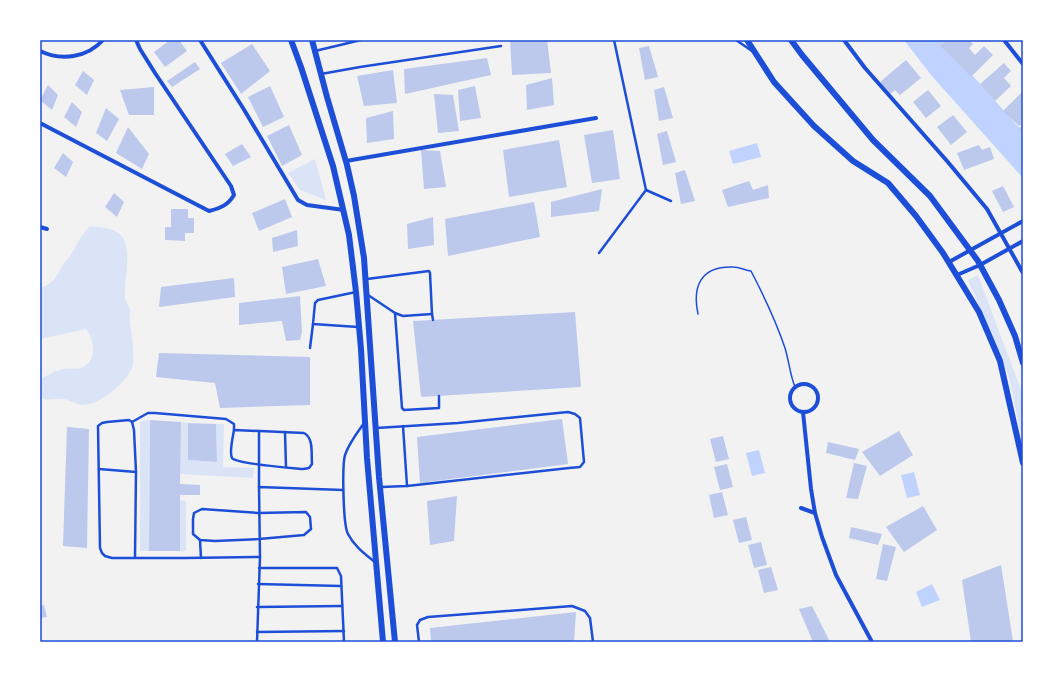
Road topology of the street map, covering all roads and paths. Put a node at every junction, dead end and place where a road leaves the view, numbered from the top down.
1 (103, 40) edge
2 (136, 40) edge
3 (200, 40) edge
4 (291, 40) edge
5 (312, 40) edge
6 (361, 40) edge
7 (615, 40) edge
8 (736, 40) edge
9 (747, 40) edge
10 (791, 40) edge
11 (844, 40) edge
12 (1004, 40) edge
13 (501, 46) dead end
14 (40, 51) edge
15 (314, 52) junction
16 (756, 54) junction
17 (1023, 64) edge
18 (320, 74) junction
19 (596, 118) dead end
20 (40, 123) edge
21 (346, 161) junction
22 (646, 190) junction
23 (671, 201) dead end
24 (344, 210) junction
25 (1023, 222) edge
26 (40, 227) edge
27 (47, 229) dead end
28 (1001, 234) junction
29 (1023, 241) edge
30 (1010, 250) junction
31 (970, 251) junction
32 (599, 253) dead end
33 (949, 262) junction
34 (980, 265) junction
35 (1023, 273) edge
36 (957, 275) junction
37 (366, 279) junction
38 (356, 292) junction
39 (367, 295) junction
40 (395, 313) junction
41 (432, 314) junction
42 (698, 314) dead end
43 (433, 320) dead end
44 (313, 324) junction
45 (359, 327) junction
46 (310, 348) dead end
47 (1023, 363) edge
48 (795, 388) junction
49 (439, 396) dead end
50 (804, 412) junction
51 (365, 421) junction
52 (132, 422) junction
53 (403, 426) junction
54 (376, 428) junction
55 (234, 430) junction
56 (259, 432) junction
57 (285, 432) junction
58 (1023, 463) edge
59 (259, 464) junction
60 (286, 467) junction
61 (99, 469) junction
62 (136, 472) junction
63 (407, 486) junction
64 (259, 487) junction
65 (381, 488) junction
66 (343, 490) junction
67 (801, 508) dead end
68 (258, 513) junction
69 (815, 513) junction
70 (259, 539) junction
71 (200, 540) junction
72 (260, 557) junction
73 (135, 558) junction
74 (201, 558) junction
75 (376, 563) junction
76 (259, 568) junction
77 (258, 584) junction
78 (341, 586) junction
79 (342, 606) junction
80 (257, 607) junction
81 (344, 631) junction
82 (257, 632) junction
83 (257, 642) edge
84 (344, 642) edge
85 (383, 642) edge
86 (395, 642) edge
87 (419, 642) edge
88 (593, 642) edge
89 (872, 642) edge

1 - 14 street
2 - 20 street
3 - 24 street
4 - 24 main road
5 - 15 main road
6 - 15 lane
7 - 22 lane
8 - 16 lane
9 - 16 main road
10 - 31 main road
11 - 28 street
12 - 17 street
13 - 18 lane
15 - 18 main road
16 - 33 main road
18 - 21 main road
19 - 21 street
21 - 37 main road
22 - 23 lane
22 - 32 lane
24 - 38 main road
25 - 28 street
26 - 27 street
28 - 30 street
28 - 31 street
29 - 30 street
30 - 34 street
30 - 35 street
31 - 33 street
31 - 34 main road
33 - 36 main road
34 - 36 street
34 - 47 main road
36 - 58 main road
37 - 39 main road
37 - 41 lane
38 - 44 lane
38 - 45 main road
39 - 40 lane
39 - 54 main road
40 - 41 lane
40 - 49 lane
41 - 43 lane
42 - 48 path
44 - 45 lane
44 - 46 lane
45 - 51 main road
48 - 50 street
48 - 50 street
50 - 69 street
51 - 66 lane
51 - 75 main road
52 - 55 lane
52 - 61 lane
52 - 62 lane
53 - 54 lane
53 - 63 lane
53 - 63 lane
54 - 65 main road
55 - 56 lane
55 - 59 lane
56 - 57 lane
56 - 59 lane
57 - 60 lane
57 - 60 lane
59 - 60 lane
59 - 64 lane
61 - 62 lane
61 - 73 lane
62 - 73 lane
63 - 65 lane
64 - 66 lane
64 - 68 lane
65 - 86 main road
66 - 75 lane
67 - 69 street
68 - 70 lane
68 - 70 lane
68 - 71 lane
69 - 89 street
70 - 71 lane
70 - 72 lane
71 - 74 lane
72 - 74 lane
72 - 76 lane
73 - 74 lane
75 - 85 main road
76 - 77 lane
76 - 78 lane
77 - 78 lane
77 - 80 lane
78 - 79 lane
79 - 80 lane
79 - 81 lane
80 - 82 lane
81 - 82 lane
81 - 84 lane
82 - 83 lane
87 - 88 lane

